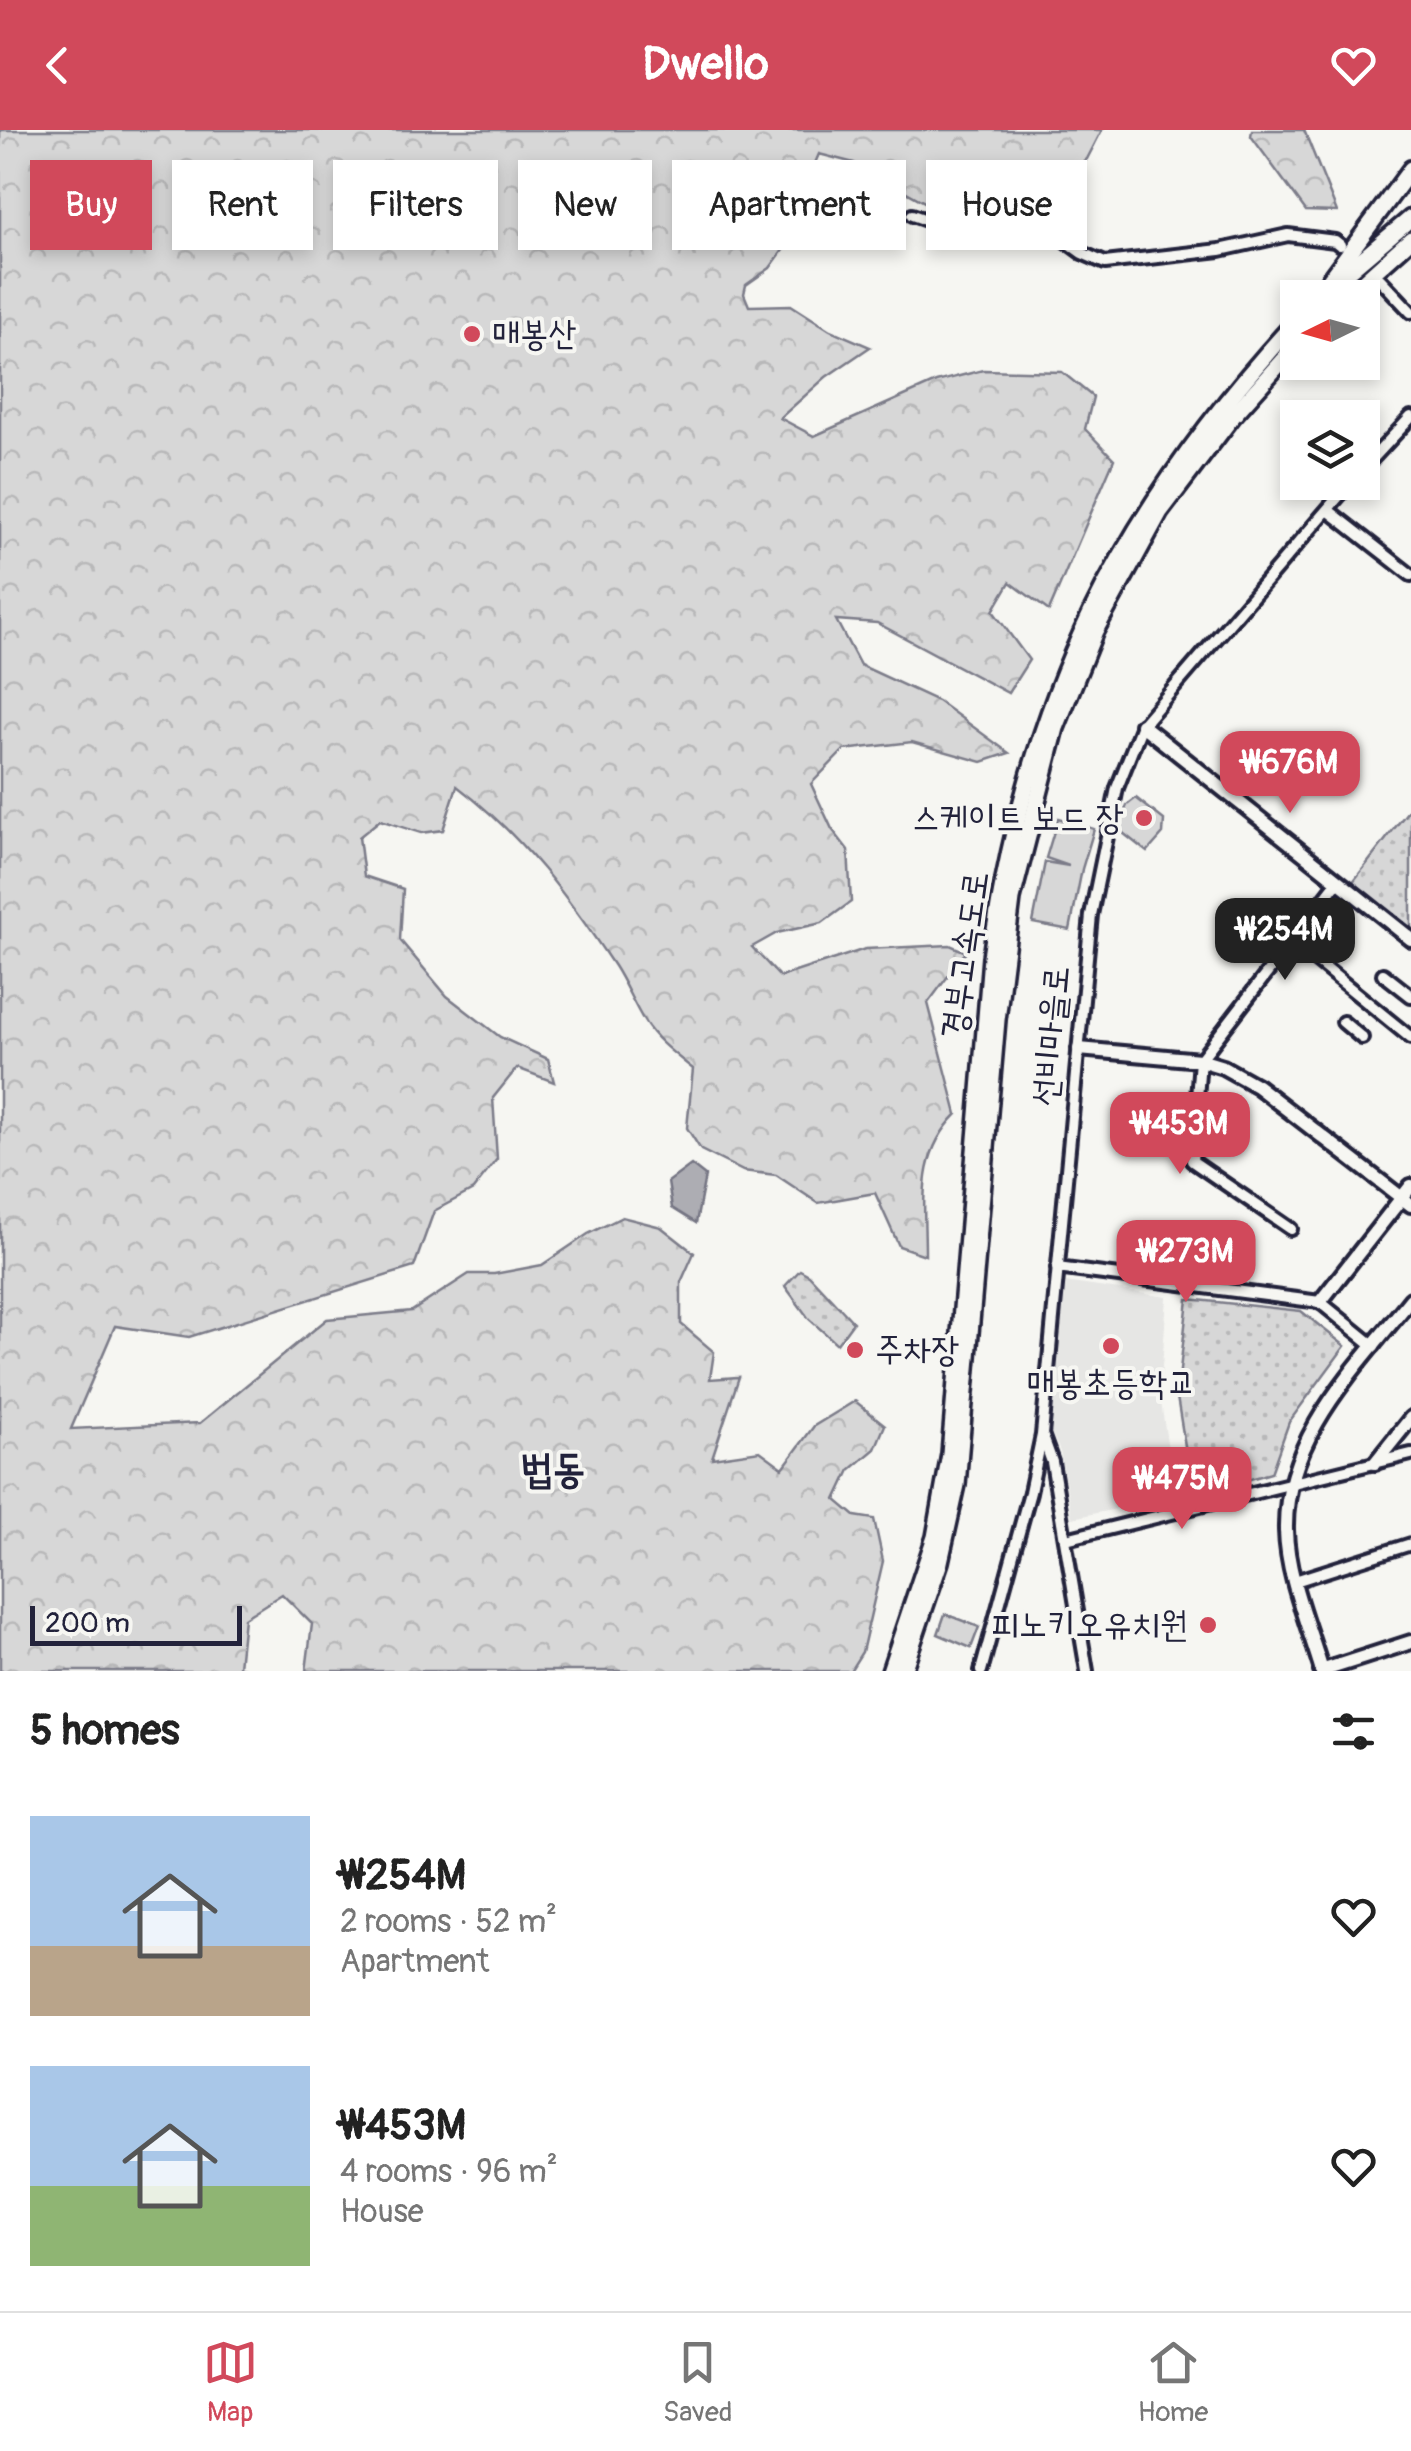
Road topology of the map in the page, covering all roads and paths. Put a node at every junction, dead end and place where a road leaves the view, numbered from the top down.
1 (1411, 169) edge
2 (912, 215) dead end
3 (1411, 218) edge
4 (1411, 239) edge
5 (1340, 246) dead end
6 (1411, 250) edge
7 (1380, 279) dead end
8 (1330, 280) edge
9 (1338, 280) edge
10 (1366, 280) edge
11 (1370, 280) edge
12 (1411, 312) edge
13 (1280, 338) edge
14 (1280, 363) edge
15 (1411, 418) edge
16 (1380, 451) edge
17 (1336, 500) edge
18 (1328, 510) junction
19 (1411, 575) edge
20 (1142, 726) junction
21 (1338, 881) junction
22 (1411, 939) edge
23 (1292, 941) junction
24 (1383, 974) dead end
25 (1411, 996) edge
26 (1344, 1022) dead end
27 (1362, 1038) dead end
28 (1411, 1038) edge
29 (1078, 1049) junction
30 (1200, 1060) junction
31 (1411, 1186) edge
32 (1406, 1202) edge
33 (1291, 1230) dead end
34 (1057, 1268) junction
35 (1411, 1299) edge
36 (1320, 1302) junction
37 (1374, 1346) junction
38 (1411, 1418) edge
39 (1042, 1435) junction
40 (1411, 1454) edge
41 (1375, 1463) junction
42 (1289, 1486) junction
43 (1066, 1539) junction
44 (1411, 1544) edge
45 (1296, 1581) junction
46 (1411, 1642) edge
47 (1368, 1656) junction
48 (890, 1671) edge
49 (903, 1671) edge
50 (981, 1671) edge
51 (1087, 1671) edge
52 (1322, 1671) edge
53 (1372, 1671) edge

1 - 8 highway
2 - 5 street
3 - 9 highway
4 - 10 highway
6 - 11 highway
7 - 12 street
13 - 48 highway, 경부고속도로
14 - 49 highway, 경부고속도로
15 - 16 street
17 - 18 street, 선비마을로
18 - 19 street
18 - 20 street, 선비마을로
20 - 21 main road
20 - 29 street, 선비마을로
21 - 22 main road
21 - 23 street
23 - 28 street
23 - 30 street
24 - 25 street
26 - 27 street
29 - 30 main road
29 - 34 street, 선비마을로
30 - 32 main road
30 - 33 street
31 - 32 main road
32 - 36 main road
34 - 36 street
34 - 39 street, 선비마을로
35 - 37 main road
36 - 37 street
37 - 42 main road
38 - 41 main road
39 - 43 street
39 - 50 street, 선비마을로
40 - 41 street
41 - 42 street
42 - 43 street
42 - 45 main road
43 - 51 street
44 - 45 street
45 - 52 main road
46 - 47 main road
47 - 52 main road
47 - 53 street

